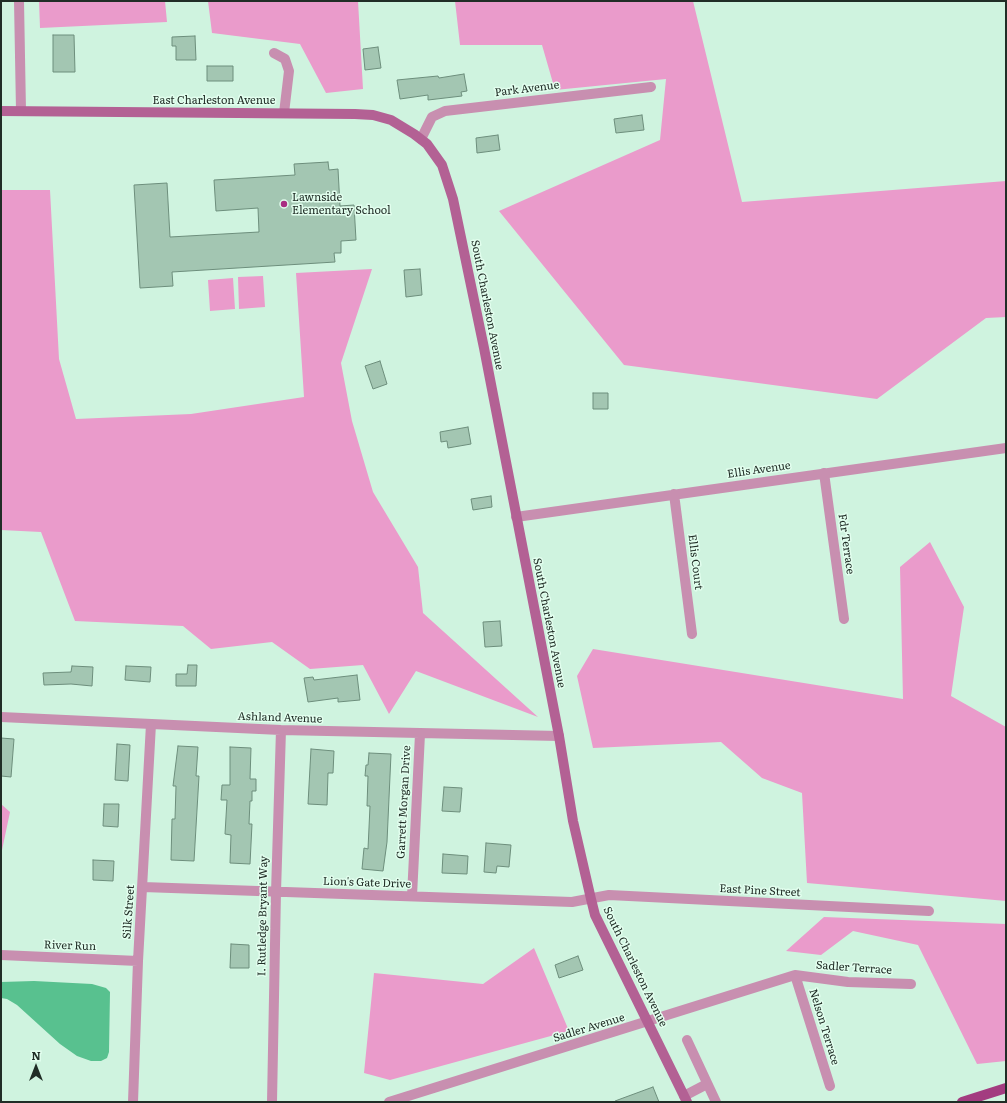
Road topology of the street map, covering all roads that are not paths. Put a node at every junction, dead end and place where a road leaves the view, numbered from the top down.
1 (18, 1) edge
2 (274, 53) dead end
3 (651, 87) dead end
4 (1, 111) edge
5 (21, 112) junction
6 (284, 113) junction
7 (422, 139) junction
8 (1006, 448) edge
9 (824, 473) junction
10 (674, 494) junction
11 (516, 517) junction
12 (844, 619) dead end
13 (692, 634) dead end
14 (1, 717) edge
15 (151, 724) junction
16 (281, 730) junction
17 (420, 734) junction
18 (559, 736) junction
19 (143, 887) junction
20 (276, 892) junction
21 (412, 896) junction
22 (591, 899) junction
23 (929, 911) dead end
24 (1, 955) edge
25 (138, 961) junction
26 (795, 975) junction
27 (911, 984) dead end
28 (648, 1022) junction
29 (687, 1040) dead end
30 (707, 1084) junction
31 (830, 1086) dead end
32 (1006, 1088) edge
33 (686, 1099) edge
34 (133, 1102) edge
35 (272, 1102) edge
36 (389, 1102) edge
37 (716, 1102) edge
38 (962, 1102) edge

1 - 5 street
2 - 6 street
3 - 7 street, Park Avenue
4 - 5 street, East Charleston Avenue
5 - 6 street, East Charleston Avenue
6 - 7 street, East Charleston Avenue
7 - 11 street, South Charleston Avenue
8 - 9 street, Ellis Avenue
9 - 10 street, Ellis Avenue
9 - 12 street, Fdr Terrace
10 - 11 street, Ellis Avenue
10 - 13 street, Ellis Court
11 - 18 street, South Charleston Avenue
14 - 15 street, Ashland Avenue
15 - 16 street, Ashland Avenue
15 - 19 street, Silk Street
16 - 17 street, Ashland Avenue
16 - 20 street, I. Rutledge Bryant Way
17 - 18 street, Ashland Avenue
17 - 21 street, Garrett Morgan Drive
18 - 22 street, South Charleston Avenue
19 - 20 street, Lion's Gate Drive
19 - 25 street, Silk Street
20 - 21 street, Lion's Gate Drive
20 - 35 street, I. Rutledge Bryant Way
21 - 22 street, Lion's Gate Drive
22 - 23 street, East Pine Street
22 - 28 street, South Charleston Avenue
24 - 25 street, River Run
25 - 34 street, Silk Street
26 - 27 street, Sadler Terrace
26 - 28 street, Sadler Avenue
26 - 31 street, Nelson Terrace
28 - 33 street, South Charleston Avenue
28 - 36 street, Sadler Avenue
29 - 30 street
30 - 33 street
30 - 37 street
32 - 38 main road

